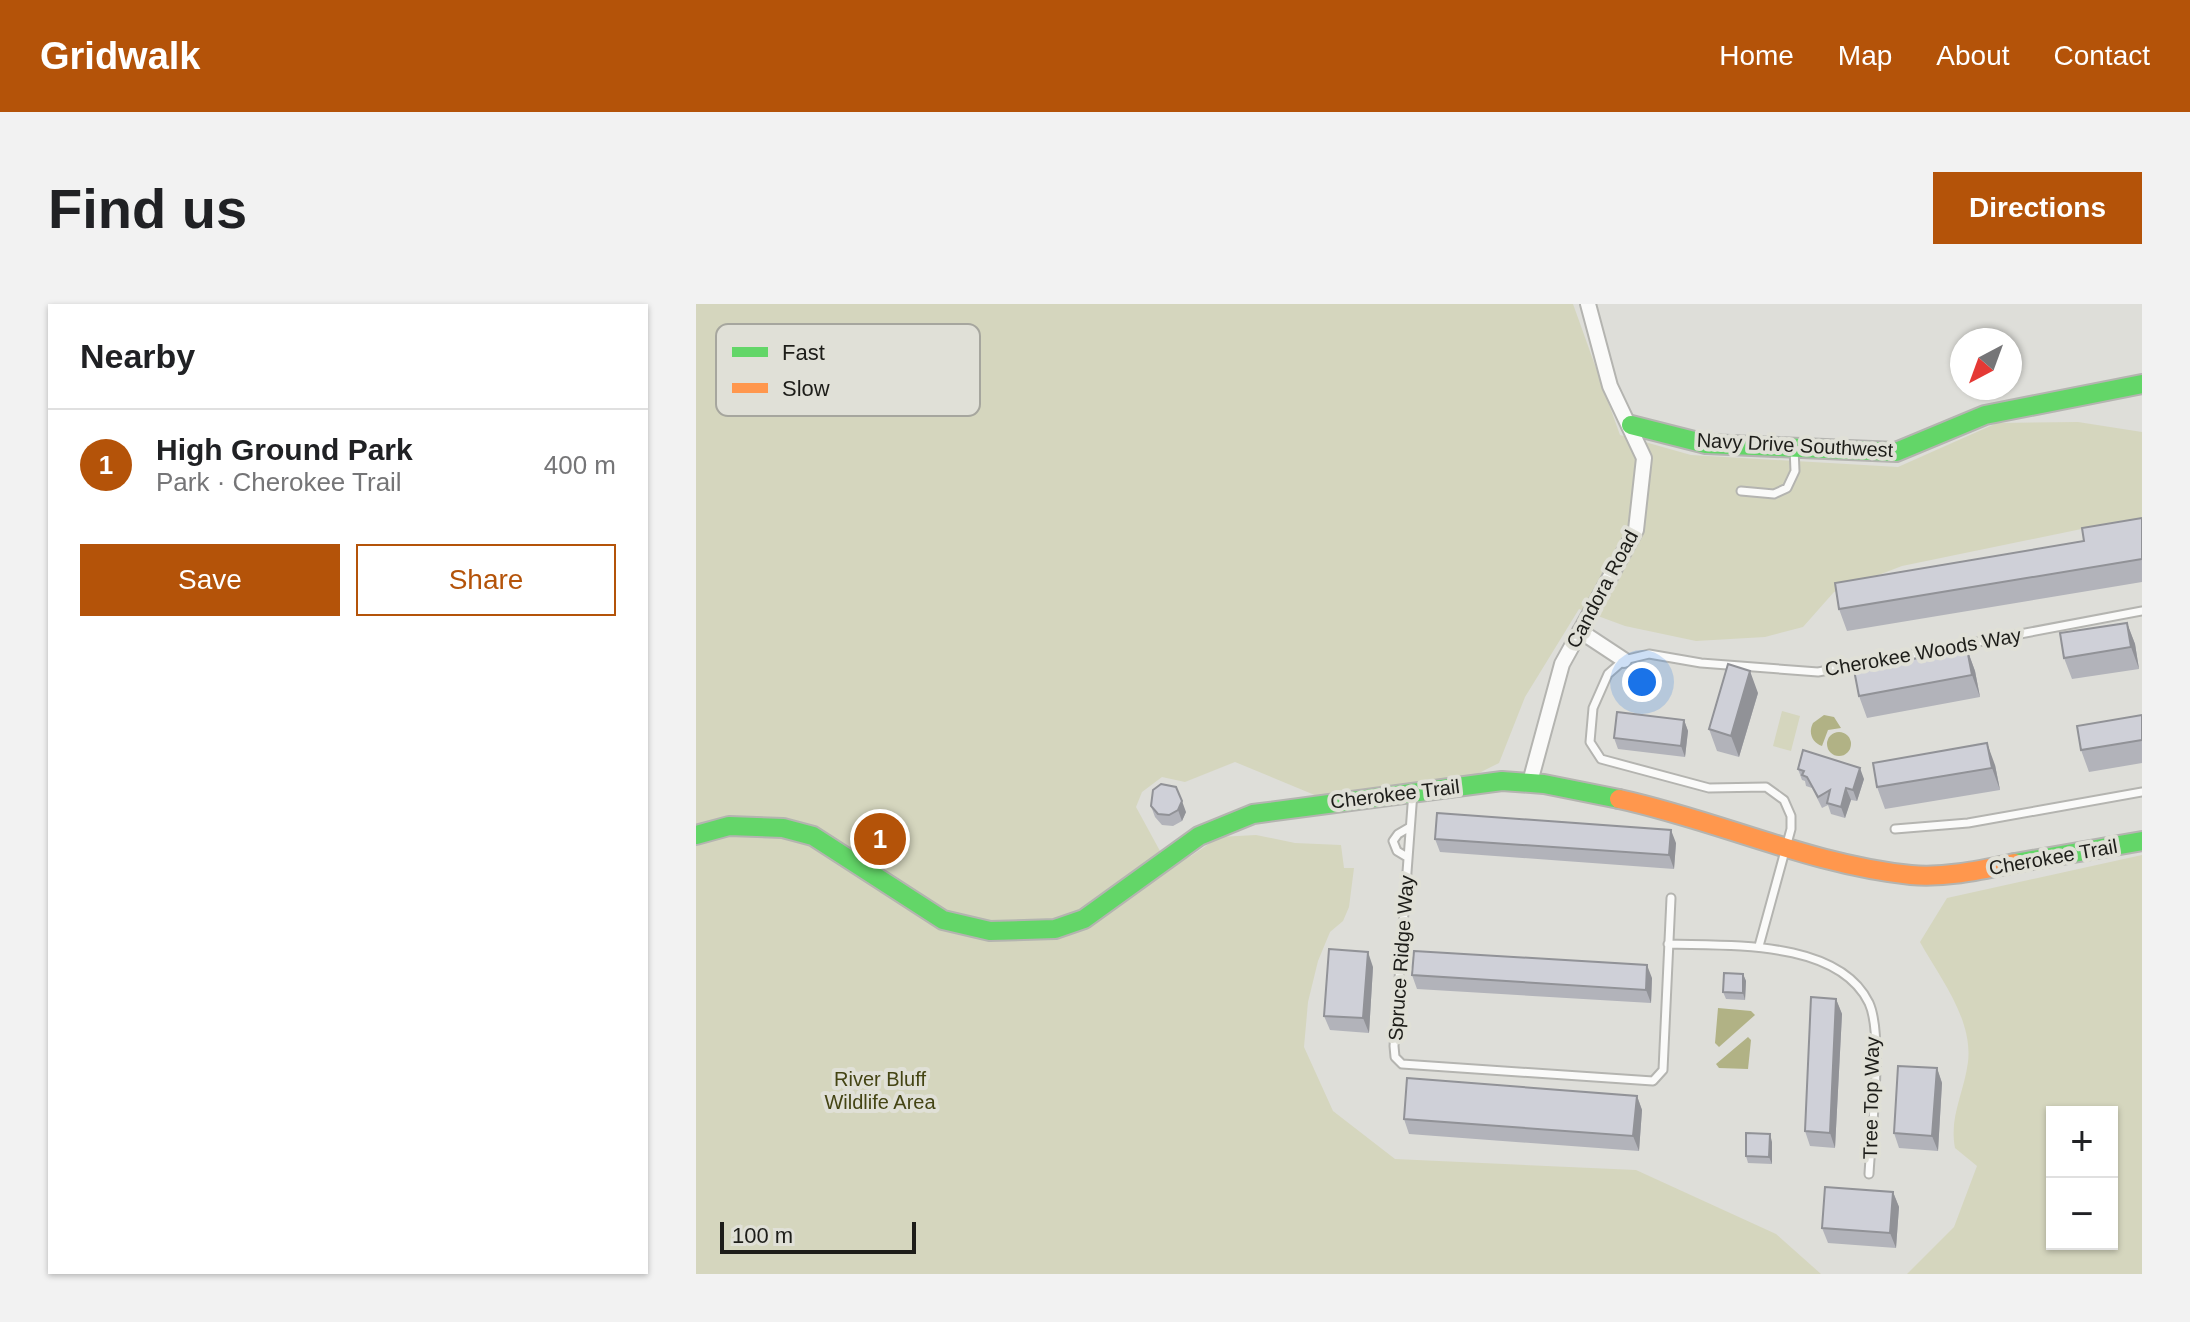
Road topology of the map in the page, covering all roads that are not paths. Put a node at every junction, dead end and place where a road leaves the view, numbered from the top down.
1 (1588, 304) edge
2 (2142, 384) edge
3 (1631, 425) junction
4 (1794, 445) junction
5 (1741, 491) dead end
6 (2142, 611) edge
7 (1580, 631) junction
8 (1624, 660) junction
9 (1530, 782) junction
10 (1413, 790) junction
11 (2142, 792) edge
12 (1410, 827) junction
13 (1895, 829) dead end
14 (696, 835) edge
15 (2142, 841) edge
16 (1787, 845) junction
17 (1407, 857) junction
18 (1671, 898) dead end
19 (1668, 944) junction
20 (1759, 946) junction
21 (1869, 1174) dead end

1 - 3 street, Candora Road
2 - 4 street, Navy Drive Southwest
3 - 4 street, Navy Drive Southwest
3 - 7 street, Candora Road
4 - 5 lane
6 - 8 lane, Cherokee Woods Way
7 - 8 street
7 - 9 street, Candora Road
8 - 16 lane
9 - 10 street, Cherokee Trail
9 - 16 street, Cherokee Trail
10 - 12 lane, Spruce Ridge Way
10 - 14 street, Cherokee Trail
11 - 13 lane
12 - 17 lane, Spruce Ridge Way
12 - 17 lane
15 - 16 street, Cherokee Trail
16 - 20 lane
17 - 19 lane, Spruce Ridge Way
18 - 19 lane
19 - 20 lane, Tree Top Way
20 - 21 lane, Tree Top Way

